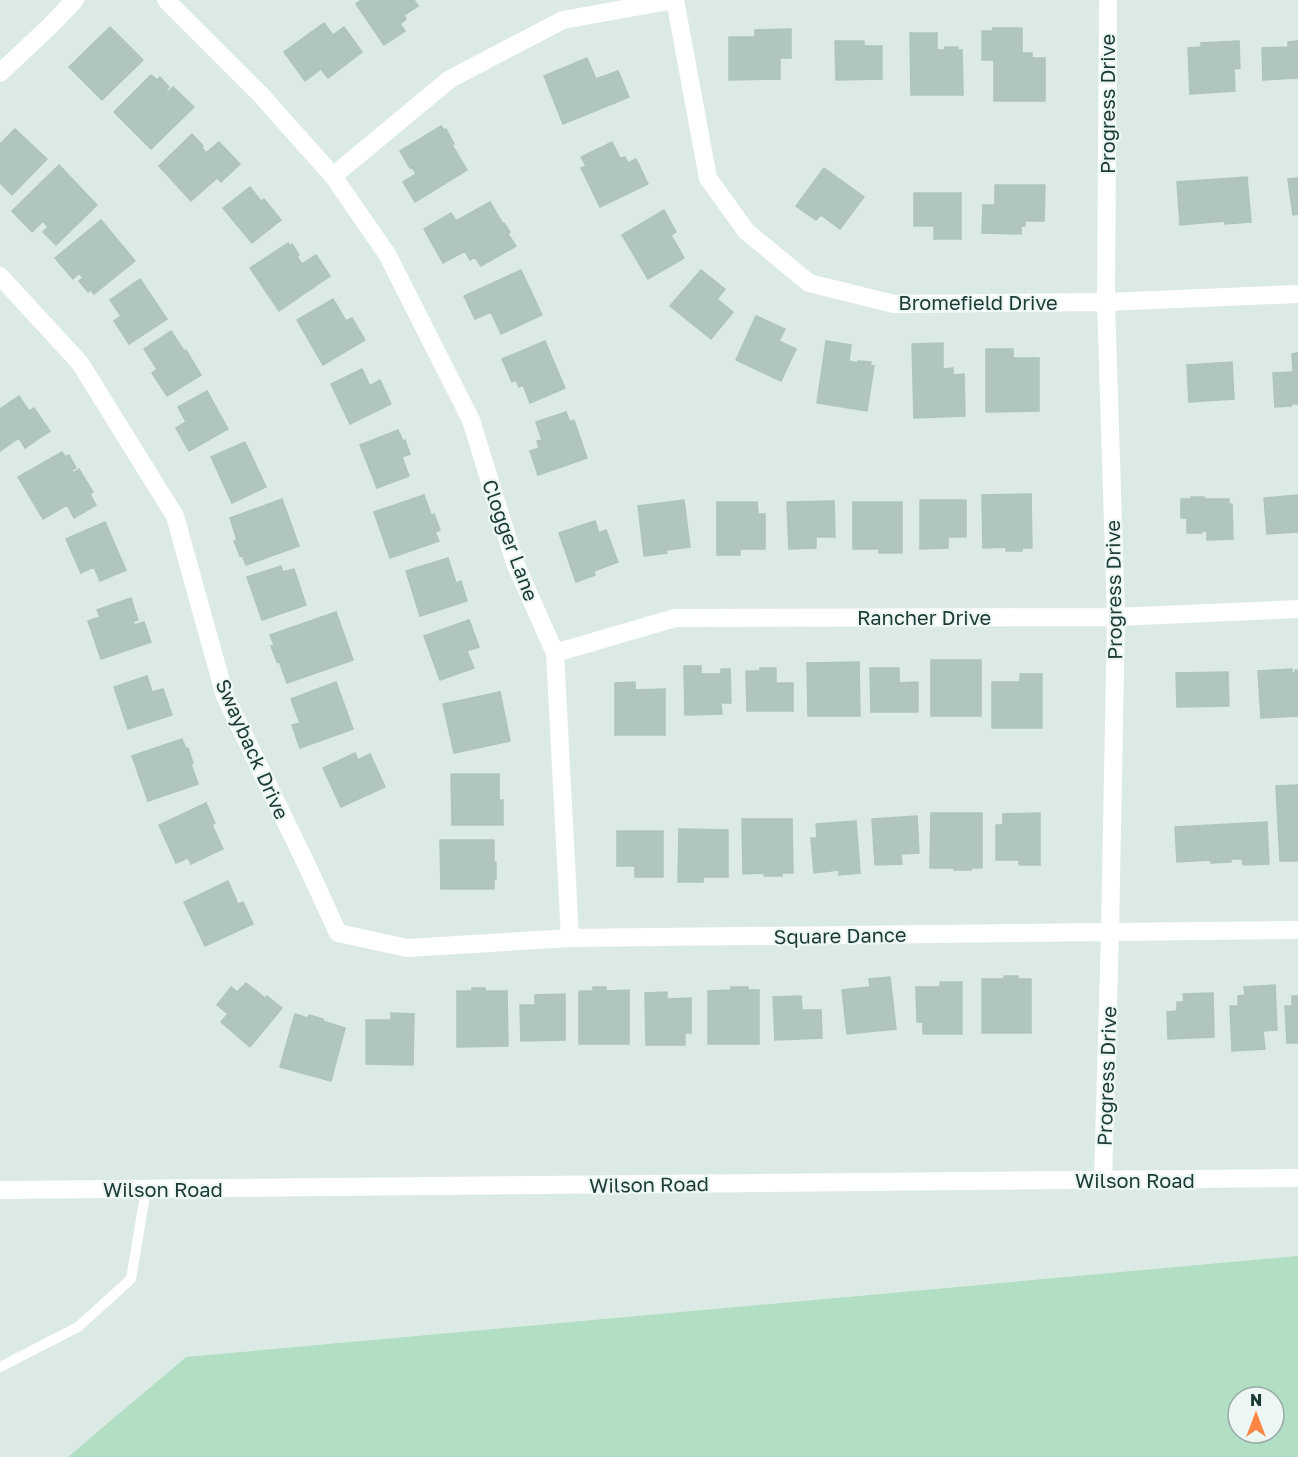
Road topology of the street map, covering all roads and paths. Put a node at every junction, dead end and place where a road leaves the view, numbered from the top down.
1 (75, 0) edge
2 (166, 0) edge
3 (675, 0) edge
4 (1108, 0) edge
5 (0, 73) edge
6 (333, 176) junction
7 (0, 276) edge
8 (1298, 294) edge
9 (1106, 302) junction
10 (1298, 609) edge
11 (1116, 616) junction
12 (555, 653) junction
13 (1298, 930) edge
14 (1110, 933) junction
15 (570, 938) junction
16 (1298, 1179) edge
17 (1103, 1180) junction
18 (146, 1189) junction
19 (0, 1190) edge
20 (0, 1367) edge

1 - 5 street
2 - 6 street, Clogger Lane
3 - 6 street
3 - 9 street, Bromefield Drive
4 - 9 street, Progress Drive
6 - 12 street, Clogger Lane
7 - 15 street, Swayback Drive
8 - 9 street, Bromefield Drive
9 - 11 street, Progress Drive
10 - 11 street, Rancher Drive
11 - 12 street, Rancher Drive
11 - 14 street, Progress Drive
12 - 15 street, Clogger Lane
13 - 14 street, Square Dance
14 - 15 street, Square Dance
14 - 17 street, Progress Drive
16 - 17 street, Wilson Road
17 - 18 street, Wilson Road
18 - 19 street, Wilson Road
18 - 20 lane

